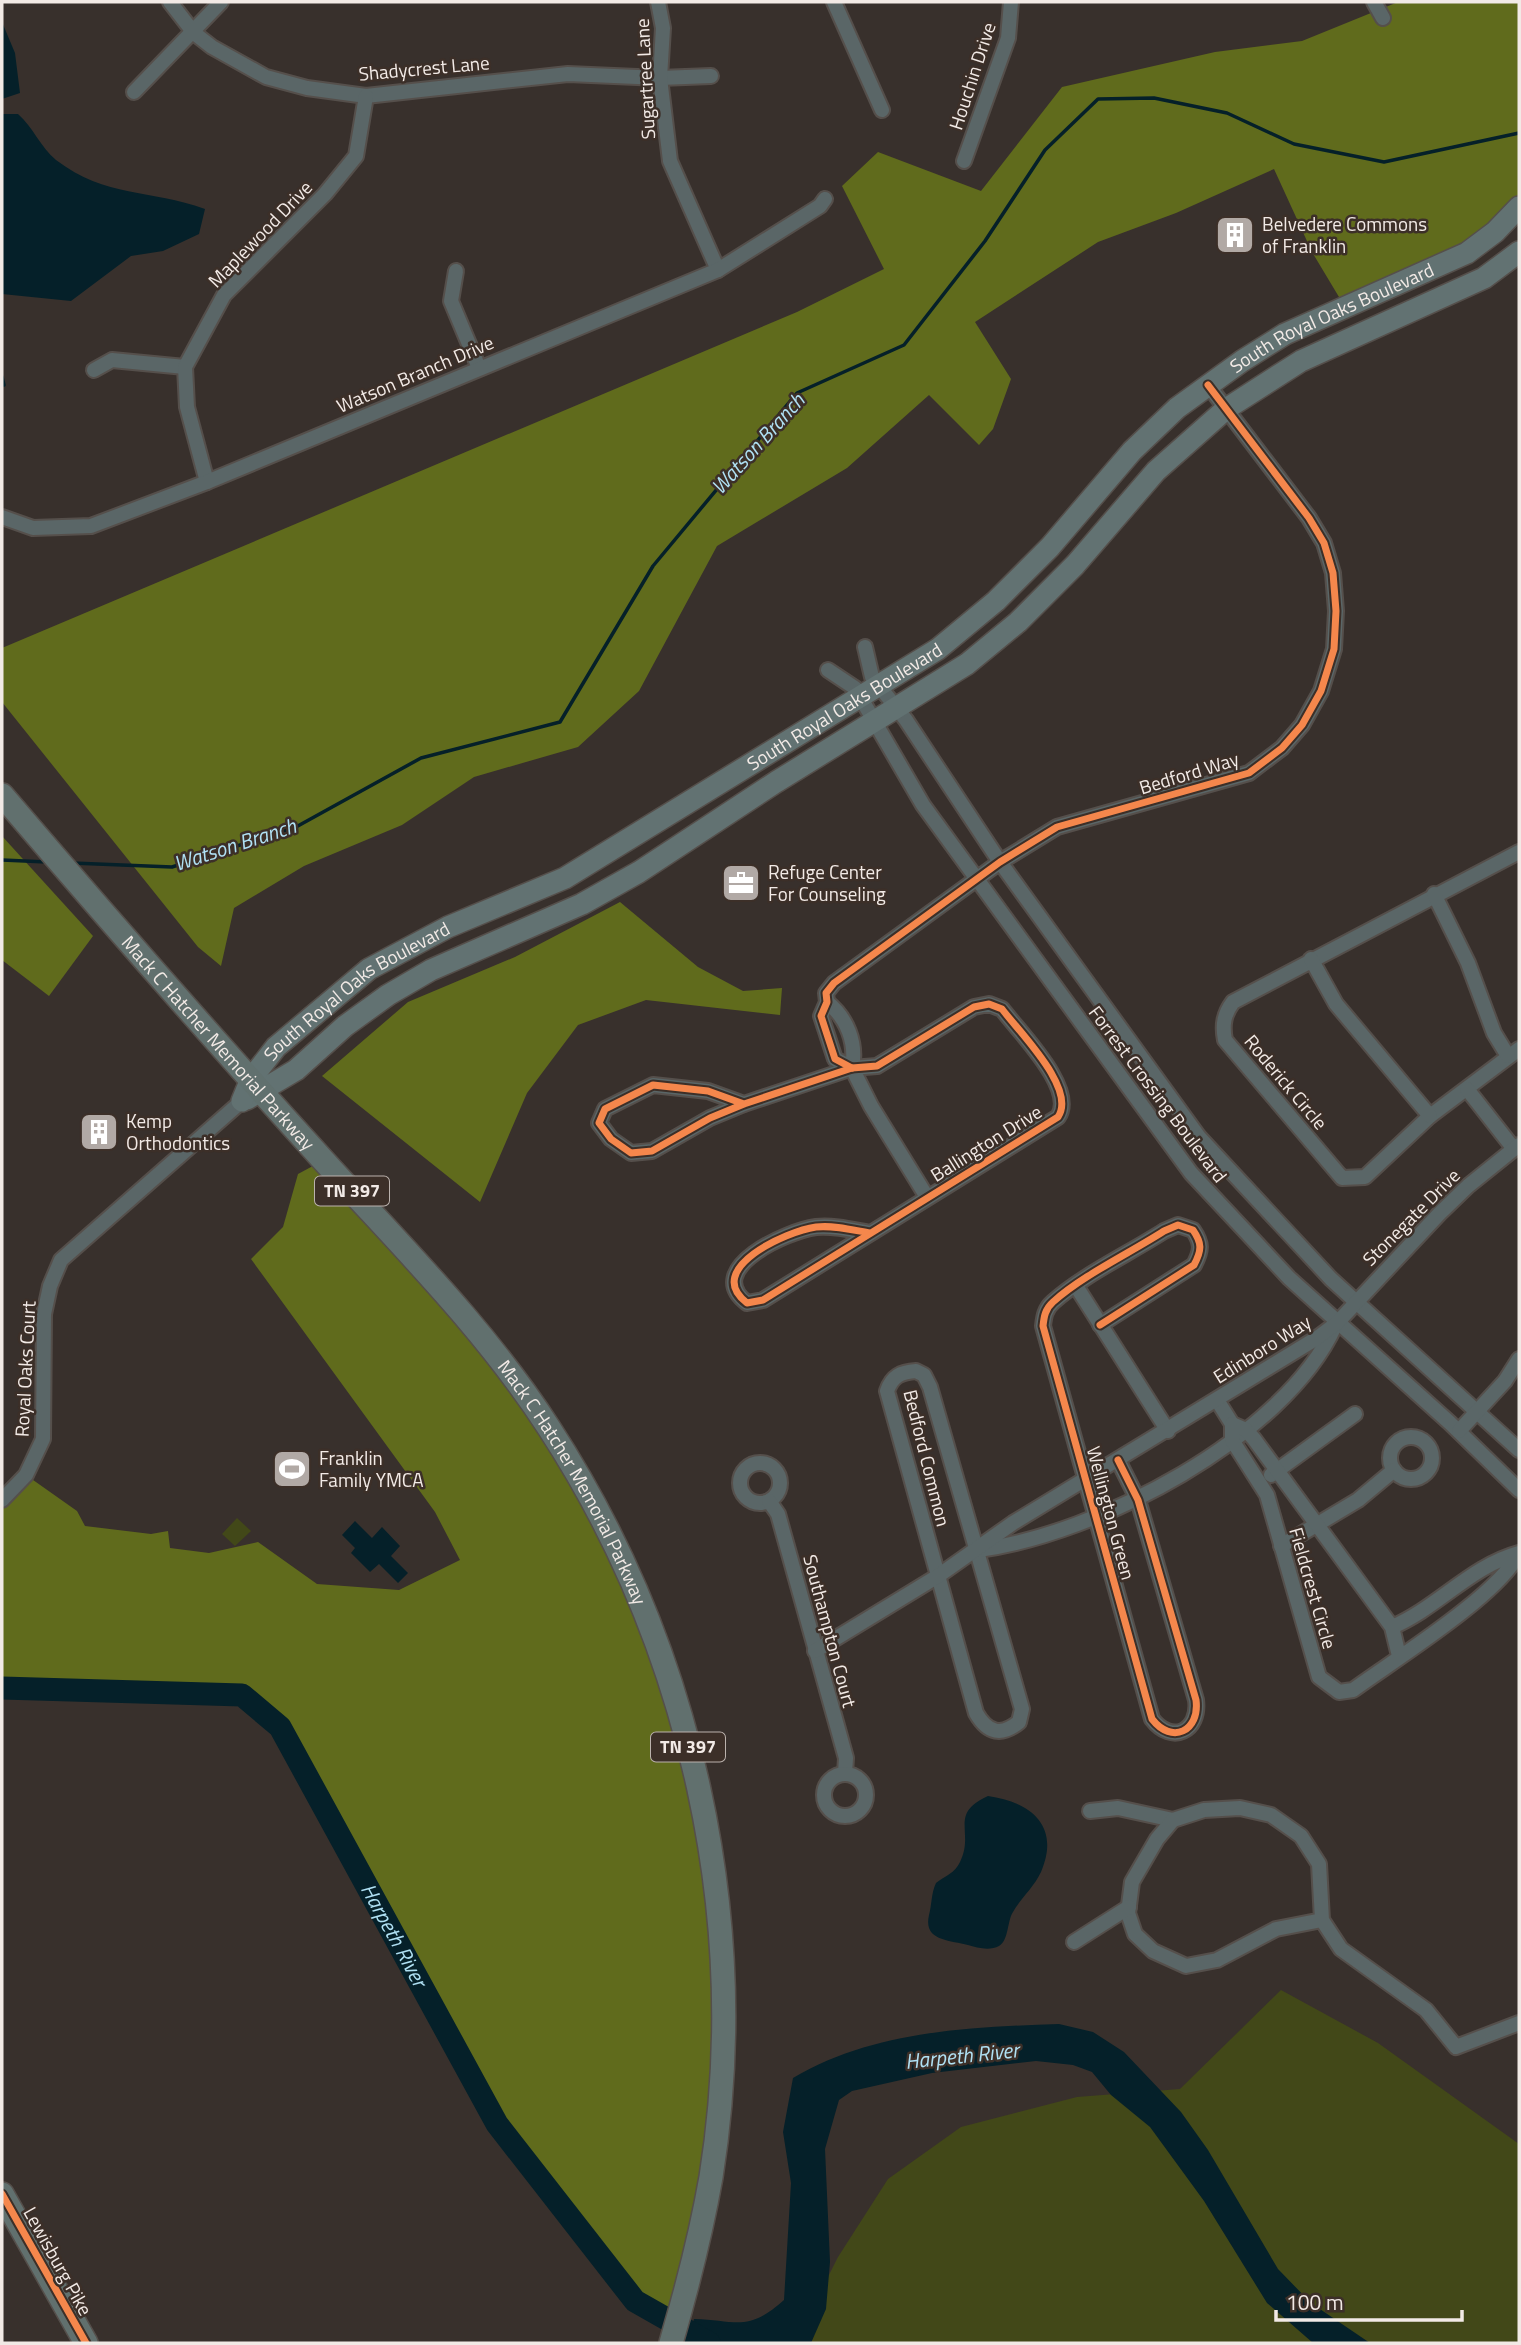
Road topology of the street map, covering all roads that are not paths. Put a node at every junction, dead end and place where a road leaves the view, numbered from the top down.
1 (170, 2) edge
2 (221, 2) edge
3 (658, 2) edge
4 (834, 2) edge
5 (1012, 2) edge
6 (1374, 2) edge
7 (1383, 18) dead end
8 (194, 33) junction
9 (711, 76) dead end
10 (660, 78) junction
11 (134, 92) dead end
12 (366, 96) junction
13 (882, 110) dead end
14 (964, 161) dead end
15 (825, 199) dead end
16 (1519, 208) edge
17 (1519, 252) edge
18 (718, 270) junction
19 (456, 271) dead end
20 (185, 366) junction
21 (479, 368) junction
22 (94, 370) dead end
23 (1208, 385) junction
24 (1226, 409) junction
25 (207, 482) junction
26 (2, 517) edge
27 (865, 647) dead end
28 (828, 670) dead end
29 (879, 686) junction
30 (860, 697) junction
31 (897, 708) junction
32 (873, 722) junction
33 (3, 797) edge
34 (1519, 852) edge
35 (1000, 862) junction
36 (979, 880) junction
37 (1434, 894) junction
38 (1311, 959) junction
39 (827, 1002) junction
40 (1513, 1053) edge
41 (852, 1069) junction
42 (1467, 1089) junction
43 (252, 1091) junction
44 (744, 1104) junction
45 (1430, 1116) junction
46 (1517, 1147) edge
47 (927, 1197) junction
48 (870, 1233) junction
49 (1076, 1286) junction
50 (1356, 1302) junction
51 (1337, 1323) junction
52 (1100, 1325) junction
53 (1519, 1359) edge
54 (1519, 1373) edge
55 (1505, 1381) junction
56 (1217, 1400) junction
57 (1478, 1410) junction
58 (1355, 1414) dead end
59 (1232, 1424) junction
60 (1246, 1430) junction
61 (1168, 1431) junction
62 (1460, 1431) junction
63 (1232, 1440) junction
64 (1519, 1450) edge
65 (1118, 1460) junction
66 (1394, 1470) dead end
67 (1278, 1471) junction
68 (1087, 1478) junction
69 (1260, 1482) junction
70 (1519, 1490) edge
71 (2, 1500) edge
72 (1138, 1500) junction
73 (769, 1501) dead end
74 (1095, 1520) junction
75 (1318, 1525) junction
76 (1281, 1546) junction
77 (977, 1550) junction
78 (1519, 1553) edge
79 (938, 1576) junction
80 (1392, 1627) junction
81 (815, 1651) junction
82 (1399, 1656) junction
83 (845, 1773) dead end
84 (1090, 1811) dead end
85 (1173, 1820) junction
86 (1129, 1907) junction
87 (1322, 1920) junction
88 (1074, 1942) dead end
89 (1519, 2023) edge
90 (2, 2194) edge
91 (86, 2343) edge
92 (671, 2343) edge

1 - 8 street, Shadycrest Lane
2 - 8 street
3 - 10 street, Sugartree Lane
4 - 13 street
5 - 14 street, Houchin Drive
6 - 7 street
8 - 11 street
8 - 12 street, Shadycrest Lane
9 - 10 street, Shadycrest Lane
10 - 12 street, Shadycrest Lane
10 - 18 street, Sugartree Lane
12 - 20 street, Maplewood Drive
15 - 18 street, Watson Branch Drive
16 - 23 main road, South Royal Oaks Boulevard
17 - 24 main road, South Royal Oaks Boulevard
18 - 21 street, Watson Branch Drive
19 - 21 street
20 - 22 street
20 - 25 street
21 - 25 street, Watson Branch Drive
23 - 24 street, Bedford Way
23 - 29 main road, South Royal Oaks Boulevard
24 - 31 main road, South Royal Oaks Boulevard
24 - 35 street, Bedford Way
25 - 26 street, Watson Branch Drive
27 - 29 street, Forrest Crossing Boulevard
28 - 30 street, Forrest Crossing Boulevard
29 - 30 main road, South Royal Oaks Boulevard
29 - 31 street, Forrest Crossing Boulevard
30 - 32 street, Forrest Crossing Boulevard
30 - 43 main road, South Royal Oaks Boulevard
31 - 32 main road, South Royal Oaks Boulevard
31 - 35 street, Forrest Crossing Boulevard
32 - 36 street, Forrest Crossing Boulevard
32 - 43 main road, South Royal Oaks Boulevard
33 - 43 main road, Mack C Hatcher Memorial Parkway / TN 397
34 - 37 street, Roderick Circle
35 - 36 street, Bedford Way
35 - 50 street, Forrest Crossing Boulevard
36 - 39 street, Bedford Way
36 - 51 street, Forrest Crossing Boulevard
37 - 38 street, Roderick Circle
37 - 40 street
38 - 45 street
38 - 45 street, Roderick Circle
39 - 41 street
39 - 41 street
40 - 42 street, Roderick Circle
41 - 44 street
41 - 47 street
41 - 47 street, Ballington Drive
42 - 45 street, Roderick Circle
42 - 46 street
43 - 71 street, Royal Oaks Court
43 - 92 main road, Mack C Hatcher Memorial Parkway / TN 397
44 - 44 street
46 - 50 street, Stonegate Drive
47 - 48 street
48 - 48 street
49 - 52 street
49 - 52 street, Wellington Green
49 - 68 street, Wellington Green
50 - 51 street, Stonegate Drive
50 - 57 street, Forrest Crossing Boulevard
51 - 56 street, Edinboro Way
51 - 60 street, Edinboro Way
51 - 62 street, Forrest Crossing Boulevard
52 - 61 street
53 - 55 street
54 - 55 street
55 - 57 street
56 - 59 street
56 - 61 street, Edinboro Way
57 - 62 street
57 - 64 street, Forrest Crossing Boulevard
58 - 67 street
59 - 60 street, Fieldcrest Circle
59 - 63 street
60 - 63 street, Edinboro Way
60 - 67 street, Fieldcrest Circle
61 - 65 street, Edinboro Way
62 - 70 street, Forrest Crossing Boulevard
63 - 69 street, Fieldcrest Circle
63 - 72 street, Edinboro Way
65 - 68 street, Edinboro Way
65 - 72 street, Wellington Green
66 - 75 street
67 - 69 street
67 - 75 street, Fieldcrest Circle
68 - 74 street, Wellington Green
68 - 77 street, Edinboro Way
69 - 76 street, Fieldcrest Circle
72 - 74 street, Edinboro Way
72 - 74 street, Wellington Green
73 - 81 street, Southampton Court
74 - 77 street, Edinboro Way
75 - 76 street
75 - 80 street, Fieldcrest Circle
76 - 82 street, Fieldcrest Circle
77 - 79 street, Edinboro Way
77 - 79 street, Bedford Common
77 - 79 street, Bedford Common
78 - 80 street, Fieldcrest Circle
78 - 82 street, Fieldcrest Circle
79 - 81 street, Edinboro Way
80 - 82 street, Fieldcrest Circle
81 - 83 street, Southampton Court
84 - 85 street
85 - 86 street
85 - 87 street
86 - 87 street
86 - 88 street
87 - 89 street
90 - 91 main road, Lewisburg Pike

